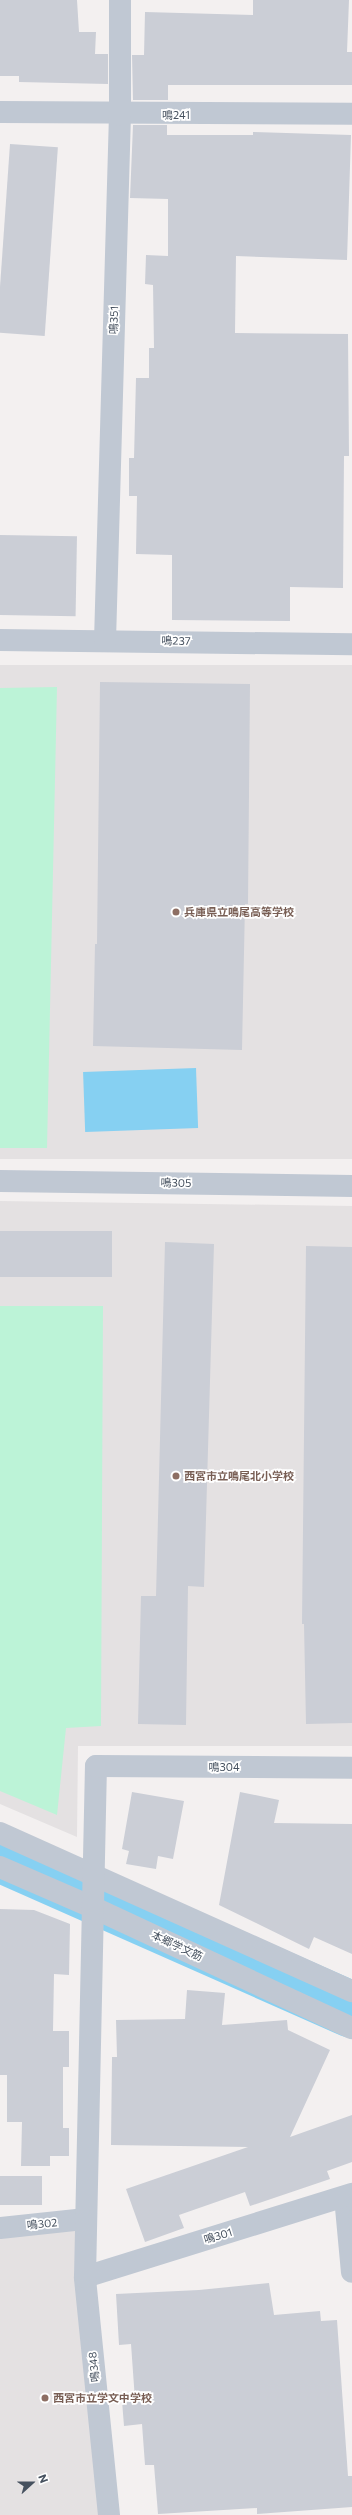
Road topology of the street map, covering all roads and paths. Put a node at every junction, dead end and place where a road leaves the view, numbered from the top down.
1 (120, 0) edge
2 (0, 112) edge
3 (120, 114) junction
4 (352, 114) edge
5 (0, 640) edge
6 (105, 640) junction
7 (352, 644) edge
8 (0, 1181) edge
9 (352, 1186) edge
10 (96, 1766) joint
11 (352, 1768) edge
12 (0, 1833) edge
13 (0, 1867) edge
14 (93, 1891) junction
15 (352, 1991) edge
16 (352, 2028) edge
17 (348, 2196) edge
18 (84, 2219) junction
19 (0, 2228) edge
20 (352, 2272) edge
21 (85, 2277) junction
22 (109, 2515) edge

1 - 3 street, 鳴351
2 - 3 street, 鳴241
3 - 4 street, 鳴241
3 - 6 street, 鳴351
5 - 6 street, 鳴237
6 - 7 street, 鳴237
8 - 9 street, 鳴305
10 - 11 street, 鳴304
10 - 14 street, 鳴348
12 - 14 street, 本郷学文筋
13 - 14 street, 本郷学文筋
14 - 15 street, 本郷学文筋
14 - 16 street, 本郷学文筋
14 - 18 street, 鳴348
17 - 20 street
17 - 21 street, 鳴301
18 - 19 street, 鳴302
18 - 21 street, 鳴348
21 - 22 street, 鳴348

